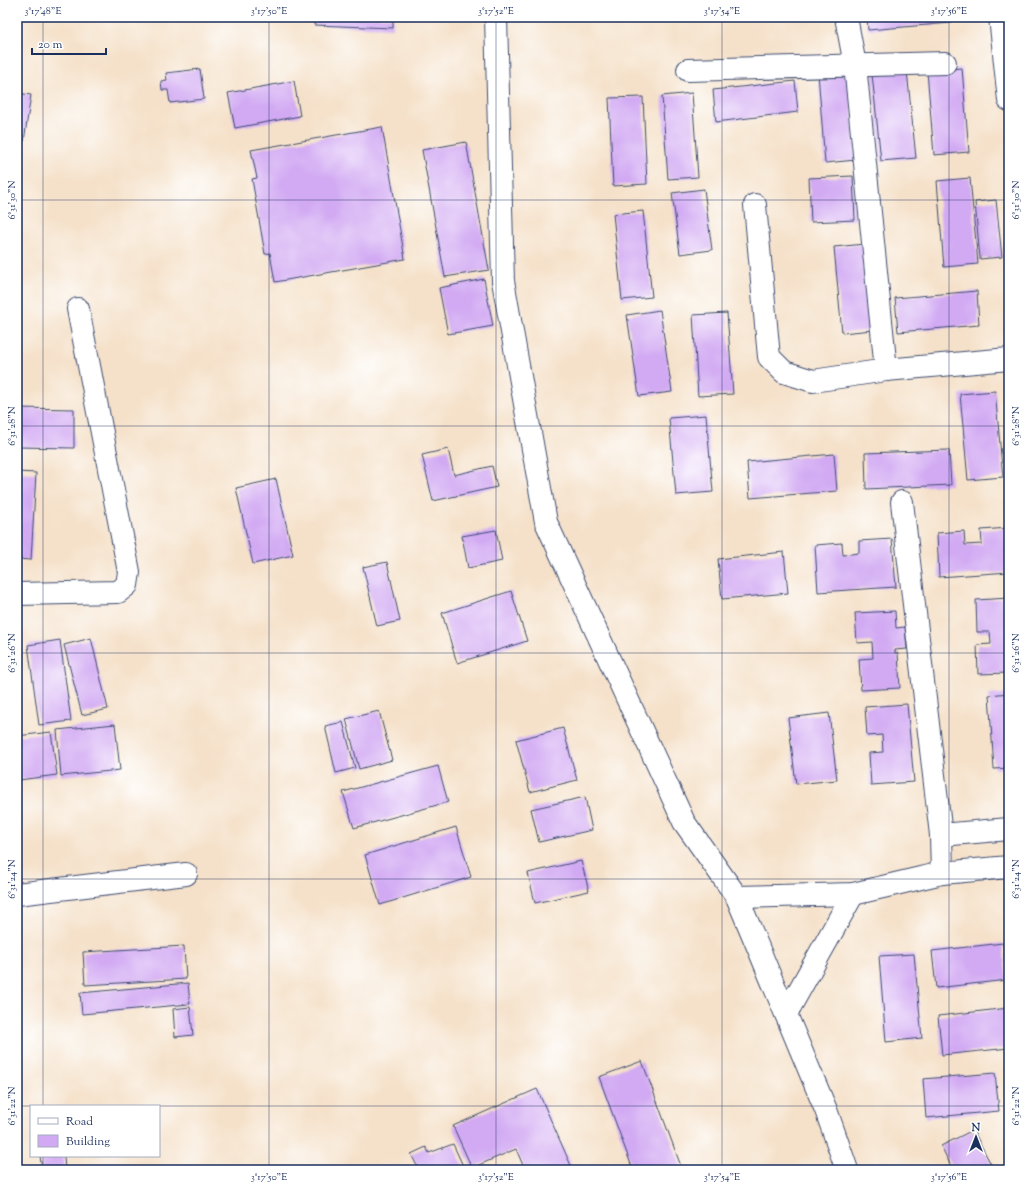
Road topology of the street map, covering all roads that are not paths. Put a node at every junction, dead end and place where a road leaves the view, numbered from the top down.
1 (496, 17) edge
2 (846, 17) edge
3 (1000, 17) edge
4 (945, 63) dead end
5 (854, 65) junction
6 (688, 70) dead end
7 (1009, 100) edge
8 (755, 205) dead end
9 (78, 309) dead end
10 (1009, 359) edge
11 (886, 370) junction
12 (902, 502) dead end
13 (17, 594) edge
14 (1009, 830) edge
15 (940, 834) junction
16 (1009, 867) edge
17 (942, 873) junction
18 (186, 874) dead end
19 (17, 894) edge
20 (853, 894) junction
21 (737, 897) junction
22 (786, 1014) junction
23 (847, 1170) edge

1 - 21 street
2 - 5 street
3 - 7 street
4 - 5 street
5 - 6 street
5 - 11 street
8 - 11 street
9 - 13 street
10 - 11 street
12 - 15 street
14 - 15 street
15 - 17 street
16 - 17 street
17 - 20 street
18 - 19 street
20 - 21 street
20 - 22 street
21 - 22 street
22 - 23 street

